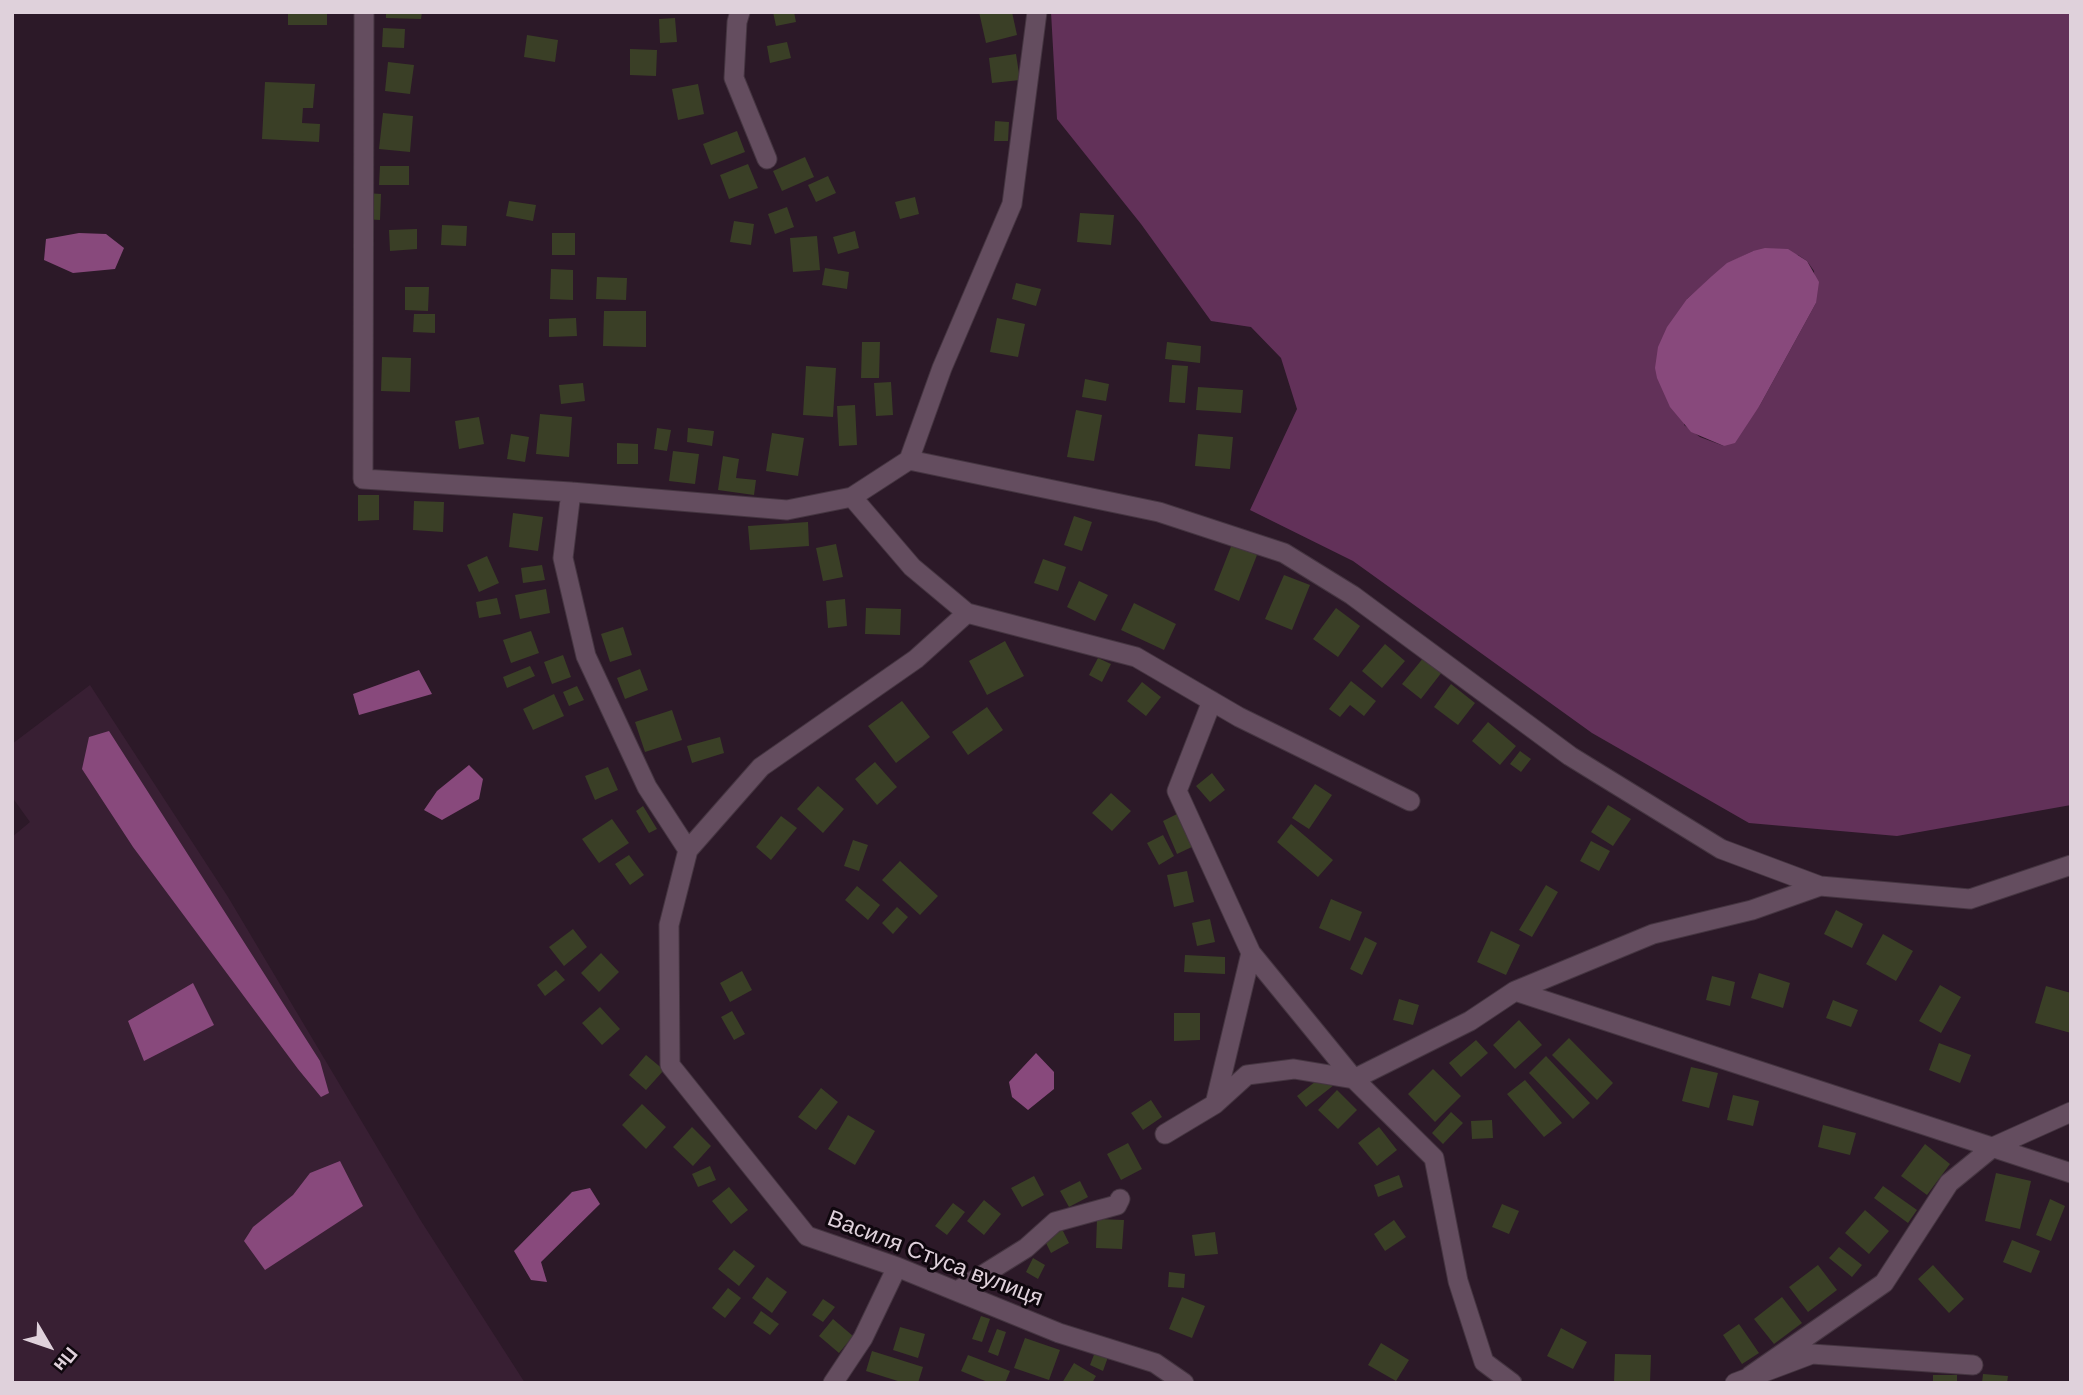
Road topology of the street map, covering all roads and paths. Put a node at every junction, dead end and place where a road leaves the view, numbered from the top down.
1 (364, 12) edge
2 (740, 12) edge
3 (1037, 12) edge
4 (767, 159) dead end
5 (909, 460) junction
6 (570, 492) junction
7 (852, 497) junction
8 (967, 613) junction
9 (1212, 701) junction
10 (1410, 801) dead end
11 (688, 850) junction
12 (2071, 864) edge
13 (1820, 886) junction
14 (1251, 953) junction
15 (1516, 991) junction
16 (1354, 1079) junction
17 (1215, 1104) junction
18 (2071, 1112) edge
19 (1165, 1134) dead end
20 (1993, 1147) junction
21 (2071, 1173) edge
22 (1120, 1199) dead end
23 (897, 1267) junction
24 (957, 1291) junction
25 (1973, 1365) dead end
26 (1743, 1380) edge
27 (834, 1383) edge
28 (1184, 1383) edge
29 (1512, 1383) edge

1 - 6 street
2 - 4 street
3 - 5 street
5 - 7 street
5 - 13 street
6 - 7 street
6 - 11 street
7 - 8 street
8 - 9 street
8 - 11 street
9 - 10 street
9 - 14 street
11 - 23 street, Василя Стуса вулиця
12 - 13 street
13 - 15 street
14 - 16 street
14 - 17 street
15 - 16 street
15 - 20 street
16 - 17 street
16 - 29 street
17 - 19 street
18 - 20 street
20 - 21 street
20 - 26 street
22 - 24 street
23 - 24 street, Василя Стуса вулиця
23 - 27 street
24 - 28 street, Василя Стуса вулиця
25 - 26 street

